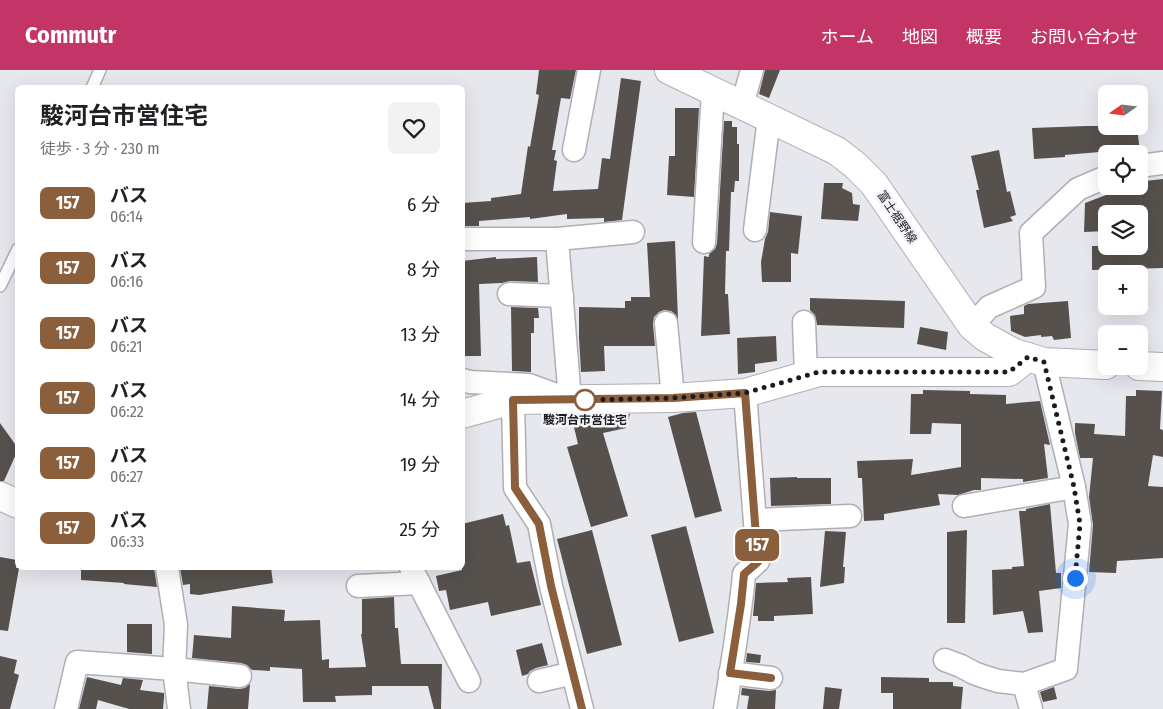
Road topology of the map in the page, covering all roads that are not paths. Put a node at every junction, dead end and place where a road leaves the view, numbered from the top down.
1 (100, 70) edge
2 (589, 70) edge
3 (669, 70) edge
4 (752, 70) edge
5 (93, 85) edge
6 (713, 91) junction
7 (742, 105) junction
8 (770, 118) junction
9 (574, 150) dead end
10 (1163, 163) edge
11 (1148, 165) edge
12 (1098, 180) edge
13 (756, 230) dead end
14 (633, 232) dead end
15 (465, 239) edge
16 (557, 239) junction
17 (704, 242) dead end
18 (15, 254) edge
19 (0, 286) edge
20 (509, 294) dead end
21 (562, 296) junction
22 (666, 322) dead end
23 (804, 322) dead end
24 (972, 326) junction
25 (1036, 360) junction
26 (1098, 364) edge
27 (1148, 366) edge
28 (1163, 367) edge
29 (806, 375) junction
30 (465, 381) edge
31 (745, 393) junction
32 (673, 398) junction
33 (513, 400) junction
34 (570, 400) junction
35 (465, 413) edge
36 (1074, 487) junction
37 (0, 496) edge
38 (15, 503) edge
39 (964, 506) dead end
40 (850, 516) dead end
41 (755, 520) junction
42 (167, 570) edge
43 (415, 575) edge
44 (358, 586) dead end
45 (945, 660) dead end
46 (174, 669) junction
47 (573, 673) junction
48 (730, 673) junction
49 (240, 676) dead end
50 (771, 678) dead end
51 (470, 681) dead end
52 (539, 681) dead end
53 (1024, 684) junction
54 (66, 709) edge
55 (180, 709) edge
56 (582, 709) edge
57 (725, 709) edge
58 (1031, 709) edge

1 - 5 lane
2 - 9 street
3 - 6 street, 富士裾野線
4 - 7 street
6 - 7 street, 富士裾野線
6 - 17 street
7 - 8 street, 富士裾野線
8 - 13 street
8 - 24 street, 富士裾野線
10 - 11 street
12 - 24 street
14 - 16 street
15 - 16 street
16 - 21 street
18 - 19 lane
20 - 21 street
21 - 34 street
22 - 32 street
23 - 29 street
24 - 25 street, 富士裾野線
25 - 26 street, 富士裾野線
25 - 29 street
25 - 36 street
27 - 28 street
29 - 31 street
30 - 34 street
31 - 32 street
31 - 41 street
32 - 34 street
33 - 34 street
33 - 35 street
33 - 47 street
36 - 39 street
36 - 53 street
37 - 38 street
40 - 41 street
41 - 48 street
42 - 46 street
43 - 44 street
43 - 51 street
45 - 53 street
46 - 49 street
46 - 54 street
46 - 55 street
47 - 52 street
47 - 56 street
48 - 50 street
48 - 57 street
53 - 58 street

